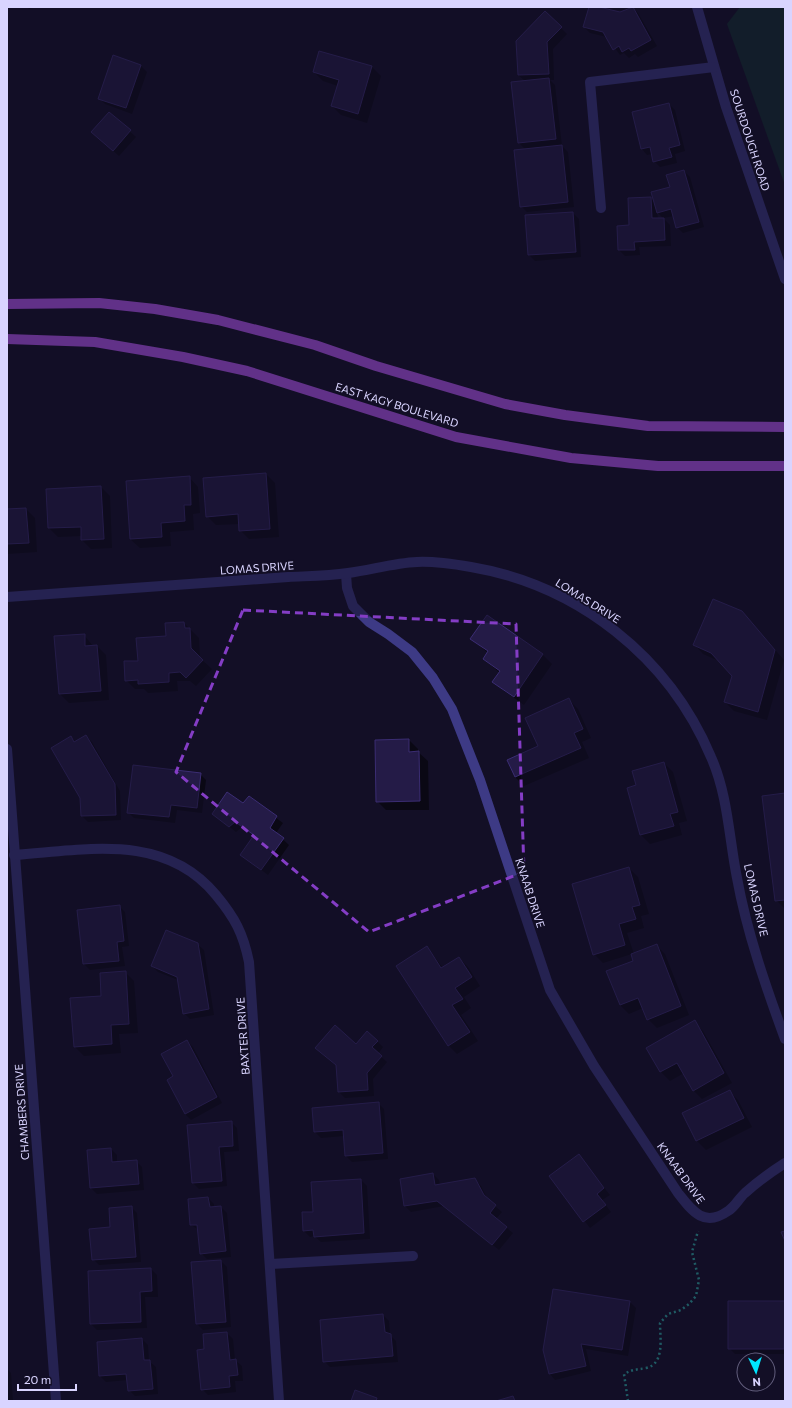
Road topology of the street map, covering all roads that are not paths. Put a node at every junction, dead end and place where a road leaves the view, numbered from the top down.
1 (697, 7) edge
2 (714, 67) junction
3 (601, 208) dead end
4 (785, 279) edge
5 (7, 304) edge
6 (7, 339) edge
7 (785, 427) edge
8 (785, 466) edge
9 (346, 574) junction
10 (7, 597) edge
11 (7, 749) edge
12 (14, 854) junction
13 (785, 1039) edge
14 (785, 1163) edge
15 (413, 1256) dead end
16 (271, 1264) junction
17 (56, 1401) edge
18 (279, 1401) edge

1 - 2 street, SOURDOUGH ROAD
2 - 3 street
2 - 4 street, SOURDOUGH ROAD
5 - 7 main road
6 - 8 main road, EAST KAGY BOULEVARD
9 - 10 street, LOMAS DRIVE
9 - 13 street, LOMAS DRIVE
9 - 14 street, KNAAB DRIVE
11 - 12 street, CHAMBERS DRIVE
12 - 16 street, BAXTER DRIVE
12 - 17 street, CHAMBERS DRIVE
15 - 16 street
16 - 18 street, BAXTER DRIVE

